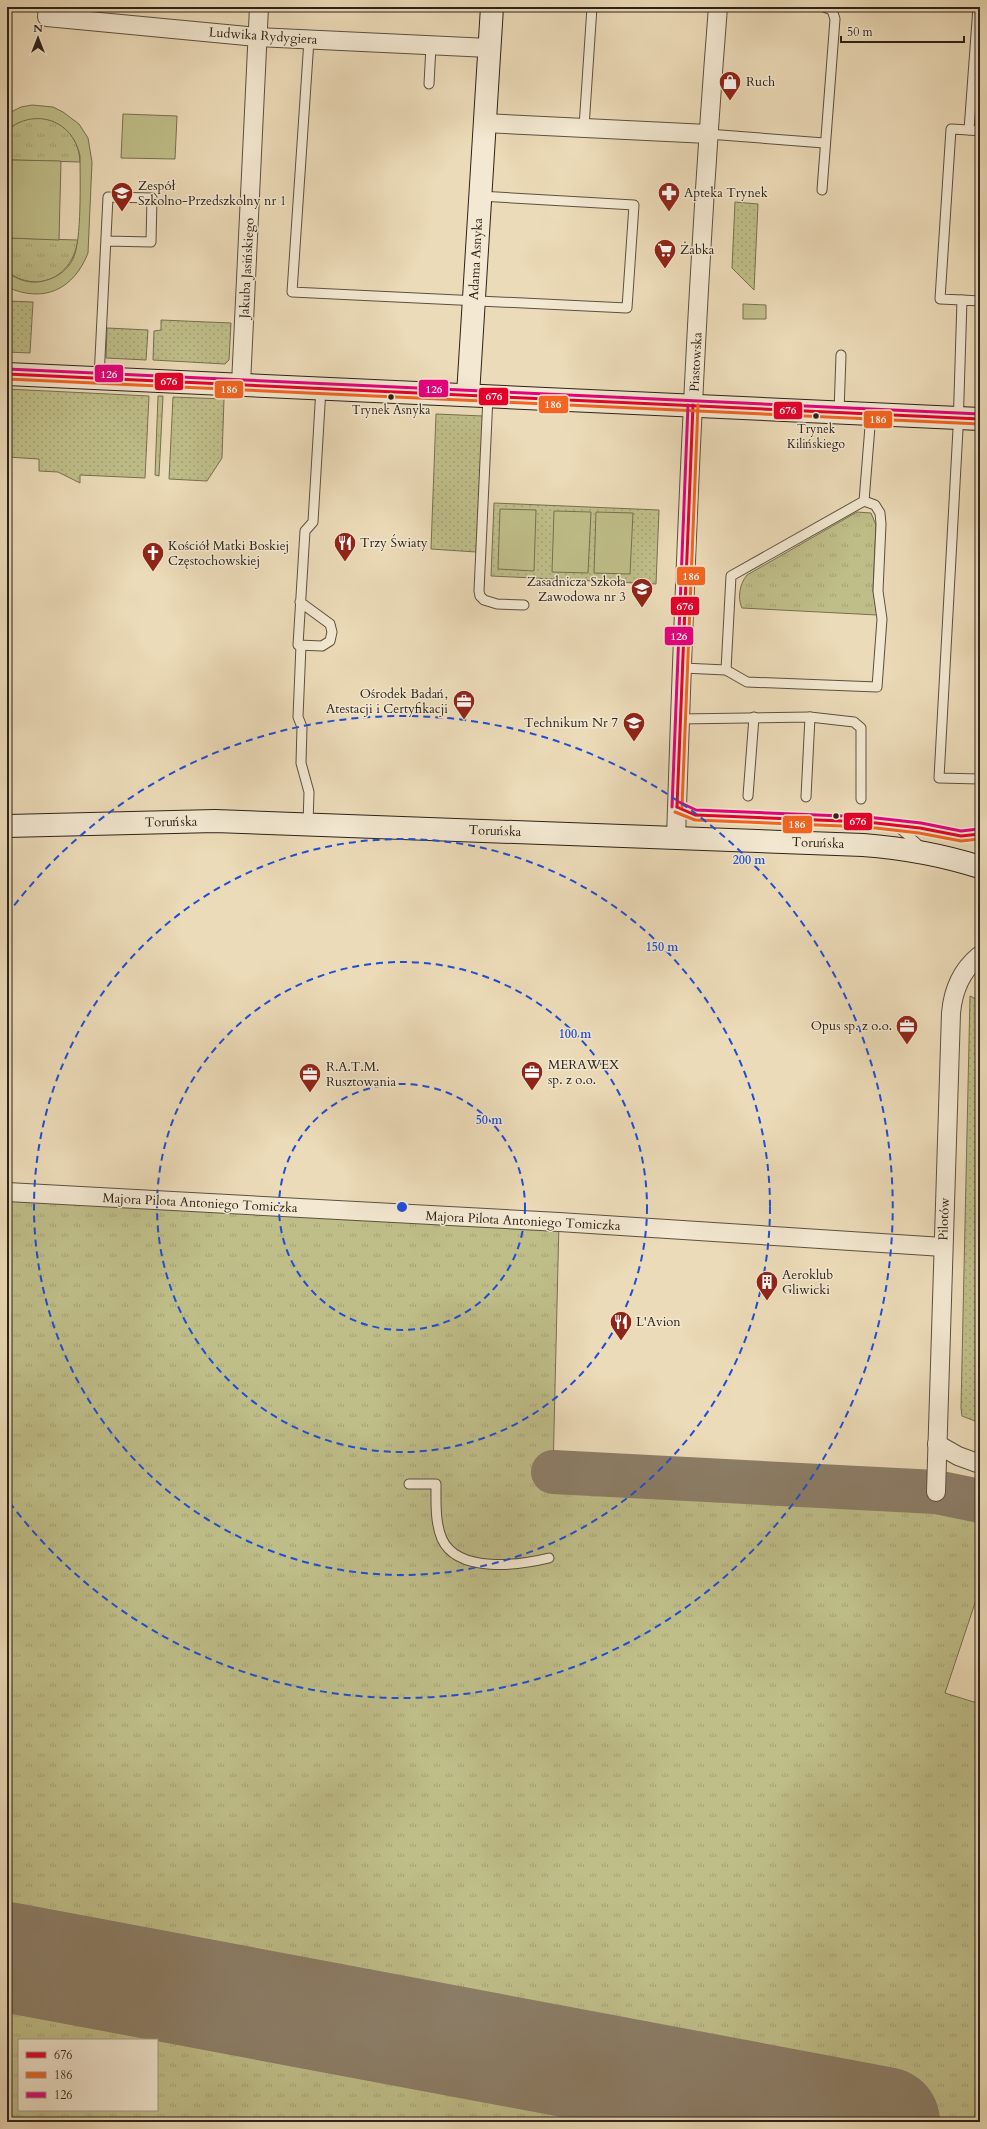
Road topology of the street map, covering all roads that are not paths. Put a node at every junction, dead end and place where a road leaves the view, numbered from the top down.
1 (48, 7) edge
2 (259, 7) edge
3 (492, 7) edge
4 (592, 7) edge
5 (718, 7) edge
6 (824, 7) edge
7 (978, 7) edge
8 (257, 37) junction
9 (309, 40) junction
10 (431, 46) junction
11 (489, 48) junction
12 (429, 84) dead end
13 (484, 123) junction
14 (584, 127) junction
15 (969, 130) junction
16 (980, 131) edge
17 (708, 134) junction
18 (824, 143) junction
19 (822, 190) dead end
20 (480, 196) junction
21 (106, 241) junction
22 (962, 300) junction
23 (474, 301) junction
24 (980, 301) edge
25 (841, 355) dead end
26 (7, 374) edge
27 (99, 378) junction
28 (241, 384) junction
29 (321, 388) junction
30 (478, 396) junction
31 (693, 405) junction
32 (839, 412) junction
33 (871, 414) junction
34 (958, 418) junction
35 (980, 419) edge
36 (864, 501) junction
37 (300, 602) junction
38 (524, 605) dead end
39 (301, 645) junction
40 (683, 668) junction
41 (726, 670) junction
42 (754, 717) junction
43 (810, 717) junction
44 (680, 719) junction
45 (980, 779) edge
46 (748, 796) dead end
47 (806, 797) dead end
48 (861, 799) dead end
49 (677, 807) junction
50 (308, 824) junction
51 (895, 824) junction
52 (7, 826) edge
53 (980, 834) edge
54 (676, 838) junction
55 (929, 854) junction
56 (980, 867) edge
57 (980, 958) edge
58 (7, 1192) edge
59 (944, 1247) junction
60 (937, 1444) junction
61 (980, 1464) edge
62 (409, 1484) dead end
63 (936, 1492) dead end
64 (549, 1558) dead end

1 - 8 street, Ludwika Rydygiera
2 - 8 street, Jakuba Jasińskiego
3 - 11 street, Adama Asnyka
4 - 14 lane
5 - 17 street, Piastowska
6 - 18 lane
7 - 15 lane
8 - 9 street, Ludwika Rydygiera
8 - 28 street, Jakuba Jasińskiego
9 - 10 street, Ludwika Rydygiera
9 - 23 lane
10 - 11 street, Ludwika Rydygiera
10 - 12 lane
11 - 13 street, Adama Asnyka
13 - 14 street
13 - 20 street, Adama Asnyka
14 - 17 street
15 - 16 lane
15 - 22 lane
17 - 18 lane
17 - 31 street, Piastowska
18 - 19 lane
20 - 23 street, Adama Asnyka
20 - 23 lane
21 - 21 lane
21 - 27 lane
22 - 24 lane
22 - 34 lane
23 - 30 street, Adama Asnyka
25 - 32 lane
26 - 27 street
27 - 28 street
28 - 29 street
29 - 30 street
29 - 37 lane
30 - 31 street
30 - 38 lane
31 - 32 street
31 - 40 street, Piastowska
32 - 33 street
33 - 34 street
33 - 36 lane
34 - 35 street
34 - 45 lane
36 - 41 lane
36 - 41 lane
37 - 39 lane
37 - 39 lane
39 - 50 lane
40 - 41 lane
40 - 44 street, Piastowska
42 - 43 lane
42 - 44 lane
42 - 46 lane
43 - 47 lane
43 - 48 lane
44 - 49 street, Piastowska
49 - 51 lane
49 - 54 street, Piastowska
50 - 52 street, Toruńska
50 - 54 street, Toruńska
51 - 53 lane
51 - 55 lane
54 - 55 street, Toruńska
55 - 56 street, Toruńska
57 - 59 street, Pilotów
58 - 59 street, Majora Pilota Antoniego Tomiczka
59 - 60 street, Pilotów
60 - 61 street
60 - 63 street, Pilotów
62 - 64 lane

